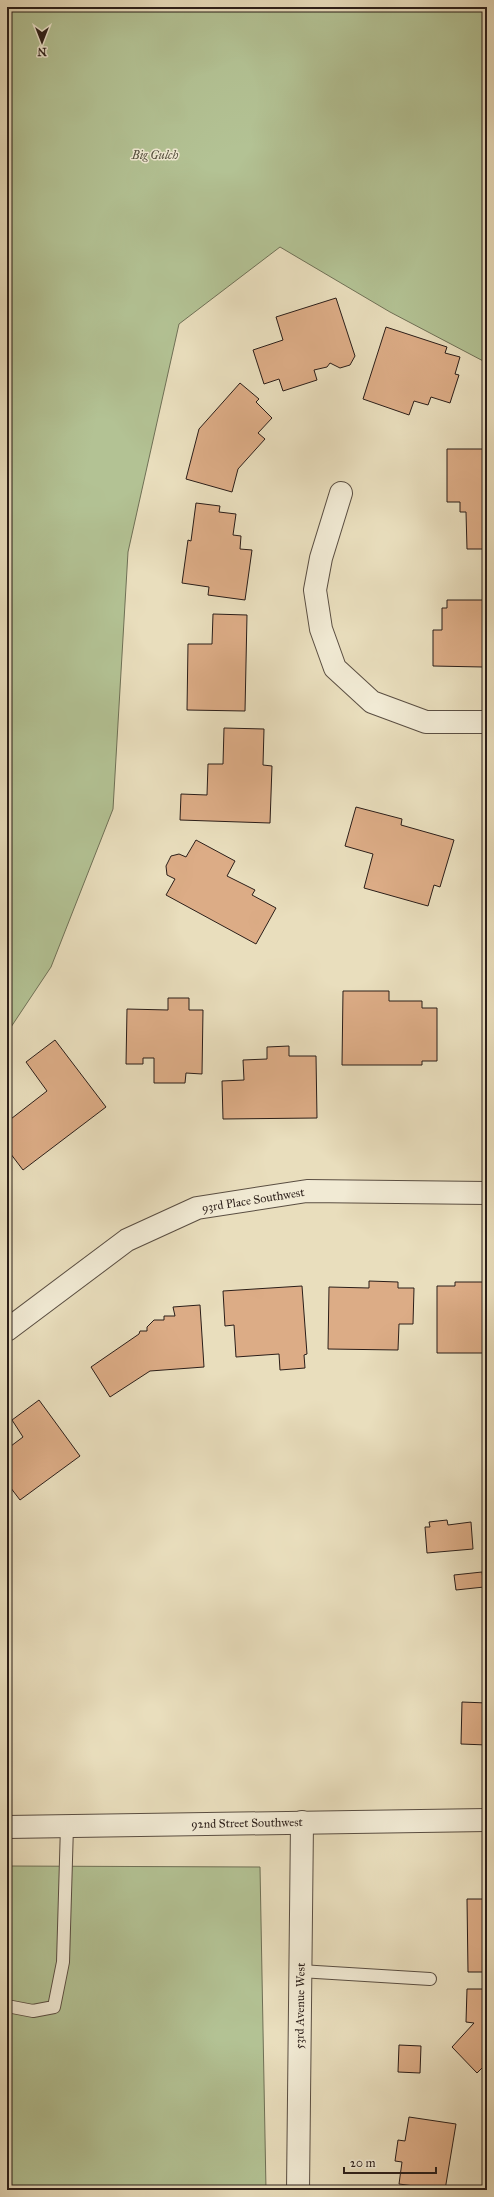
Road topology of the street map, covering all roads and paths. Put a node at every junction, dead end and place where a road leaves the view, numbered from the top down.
1 (341, 493) dead end
2 (487, 722) edge
3 (487, 1193) edge
4 (7, 1330) edge
5 (487, 1820) edge
6 (302, 1822) junction
7 (67, 1826) junction
8 (7, 1828) edge
9 (300, 1971) junction
10 (430, 1979) dead end
11 (7, 2006) edge
12 (298, 2190) edge

1 - 2 street
3 - 4 street, 93rd Place Southwest
5 - 6 street, 92nd Street Southwest
6 - 7 street, 92nd Street Southwest
6 - 9 street, 53rd Avenue West
7 - 8 street, 92nd Street Southwest
7 - 11 lane
9 - 10 lane
9 - 12 street, 53rd Avenue West

